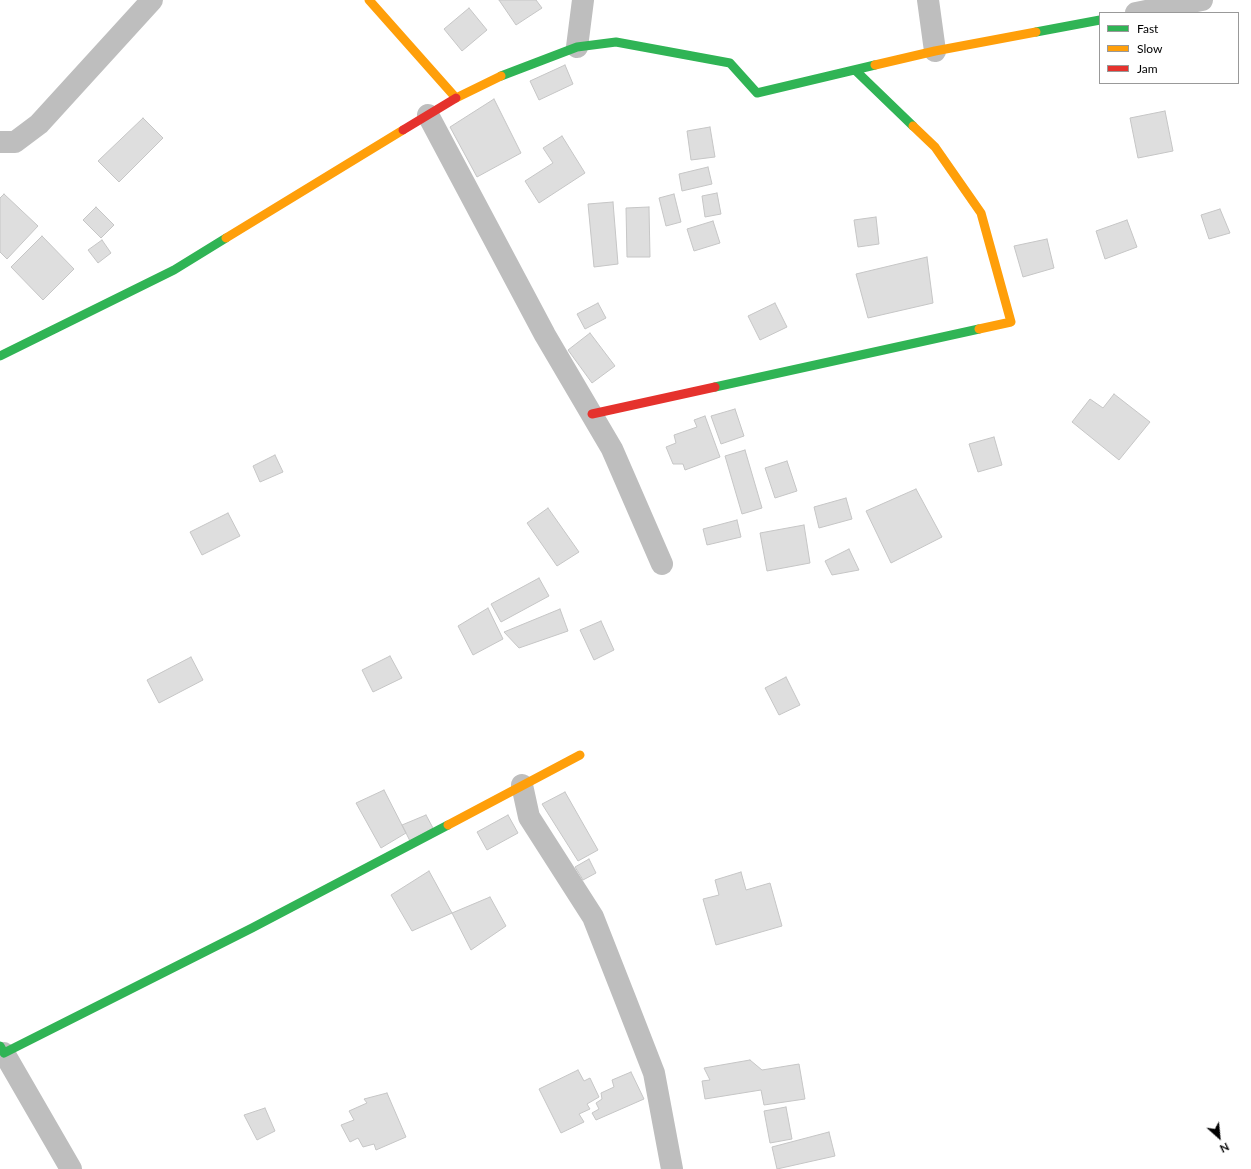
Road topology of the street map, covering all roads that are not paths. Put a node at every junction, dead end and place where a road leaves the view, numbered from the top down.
1 (152, 0) edge
2 (369, 0) edge
3 (583, 0) edge
4 (928, 0) edge
5 (1202, 0) edge
6 (1141, 12) edge
7 (1099, 20) edge
8 (577, 47) junction
9 (935, 51) junction
10 (855, 70) junction
11 (456, 98) junction
12 (428, 115) junction
13 (0, 142) edge
14 (0, 356) edge
15 (592, 414) junction
16 (662, 564) dead end
17 (580, 755) dead end
18 (522, 785) junction
19 (1, 1051) edge
20 (63, 1167) edge
21 (672, 1169) edge

1 - 13 street
2 - 11 street
3 - 8 street
4 - 9 street
5 - 6 street
7 - 9 street
8 - 10 street
8 - 11 street
9 - 10 street
10 - 15 street
11 - 12 street
12 - 14 street
12 - 15 street
15 - 16 street
17 - 18 street
18 - 19 street
18 - 21 street
19 - 20 street

